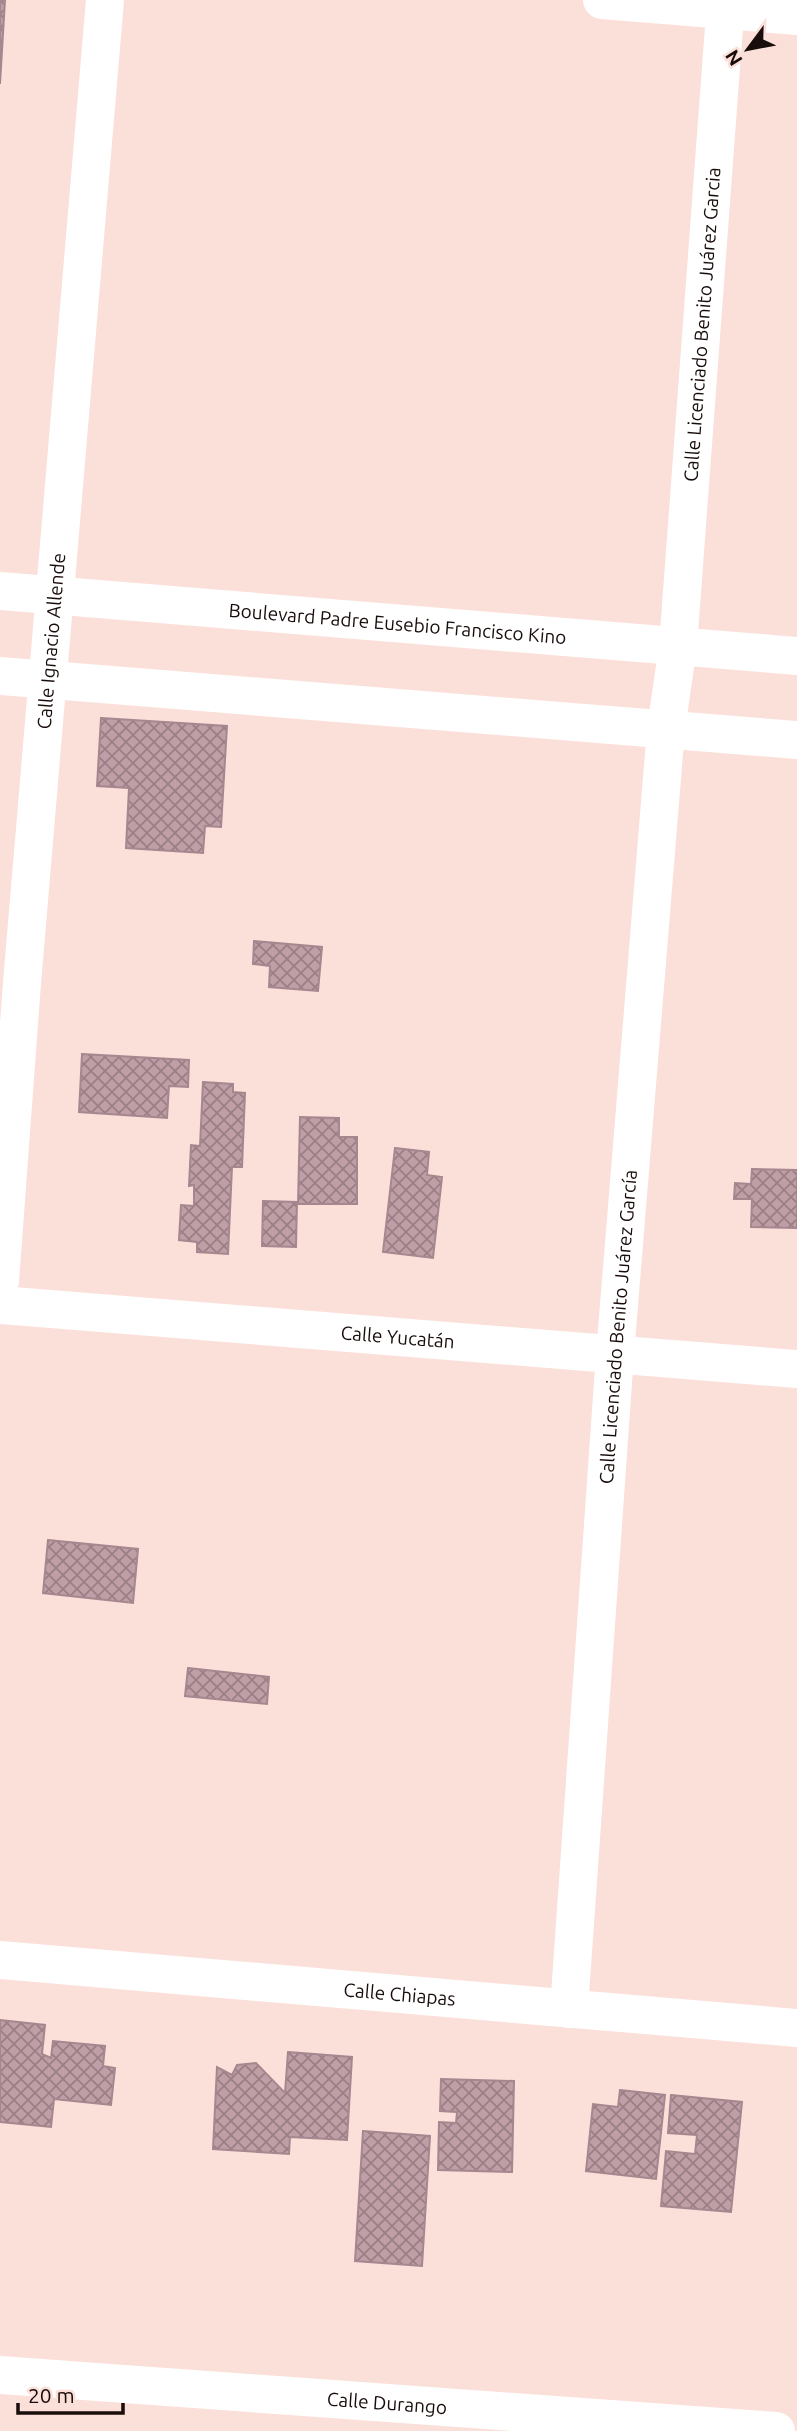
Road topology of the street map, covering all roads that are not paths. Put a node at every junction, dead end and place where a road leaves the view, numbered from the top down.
1 (105, 0) edge
2 (602, 0) edge
3 (726, 5) edge
4 (797, 16) edge
5 (0, 591) edge
6 (56, 595) junction
7 (678, 646) junction
8 (797, 656) edge
9 (0, 676) edge
10 (47, 680) junction
11 (667, 729) junction
12 (797, 740) edge
13 (0, 1281) edge
14 (0, 1305) edge
15 (615, 1354) junction
16 (797, 1369) edge
17 (0, 1960) edge
18 (569, 2009) junction
19 (797, 2028) edge
20 (0, 2375) edge
21 (776, 2431) edge

1 - 6 street, Calle Ignacio Allende
2 - 3 street
3 - 4 street
3 - 7 street, Calle Licenciado Benito Juárez Garcia
5 - 6 street, Boulevard Padre Eusebio Francisco Kino
6 - 7 street, Boulevard Padre Eusebio Francisco Kino
6 - 10 street, Calle Ignacio Allende
7 - 8 street, Boulevard Padre Eusebio Francisco Kino
7 - 11 street, Calle Licenciado Benito Juárez García
9 - 10 street
10 - 11 street
10 - 13 street, Calle Ignacio Allende
11 - 12 street
11 - 15 street, Calle Licenciado Benito Juárez García
14 - 15 street, Calle Yucatán
15 - 16 street, Calle Yucatán
15 - 18 street, Calle Licenciado Benito Juárez García
17 - 18 street, Calle Chiapas
18 - 19 street, Calle Chiapas
20 - 21 street, Calle Durango

